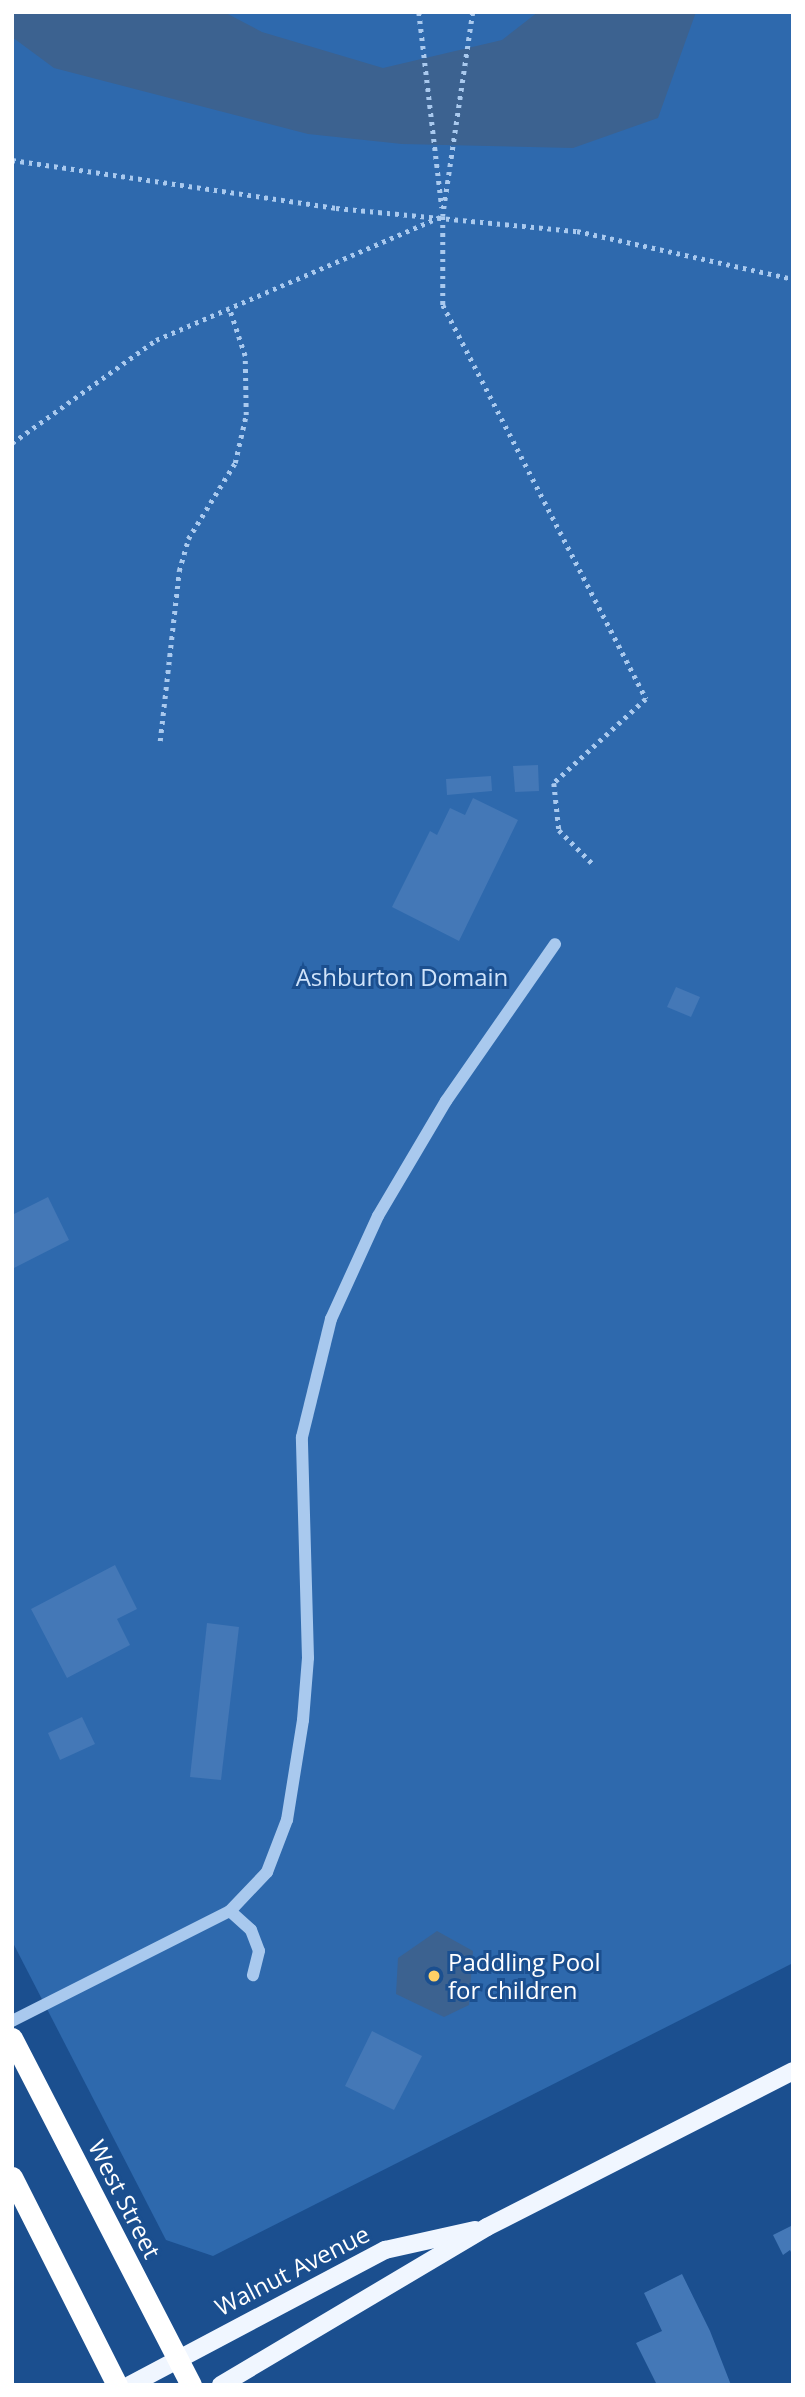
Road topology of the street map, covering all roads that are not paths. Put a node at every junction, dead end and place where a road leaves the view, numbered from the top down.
1 (555, 944) dead end
2 (230, 1911) junction
3 (253, 1975) dead end
4 (12, 2021) edge
5 (12, 2038) edge
6 (793, 2071) edge
7 (12, 2177) edge
8 (487, 2227) junction
9 (177, 2356) junction
10 (117, 2385) edge
11 (130, 2385) edge
12 (191, 2385) edge
13 (221, 2385) edge

1 - 2 lane
2 - 3 lane
2 - 4 lane
5 - 9 highway, West Street
6 - 8 main road, Walnut Avenue
7 - 10 highway
8 - 9 main road, Walnut Avenue
8 - 13 main road, Walnut Avenue
9 - 11 main road, Walnut Avenue
9 - 12 highway, West Street

